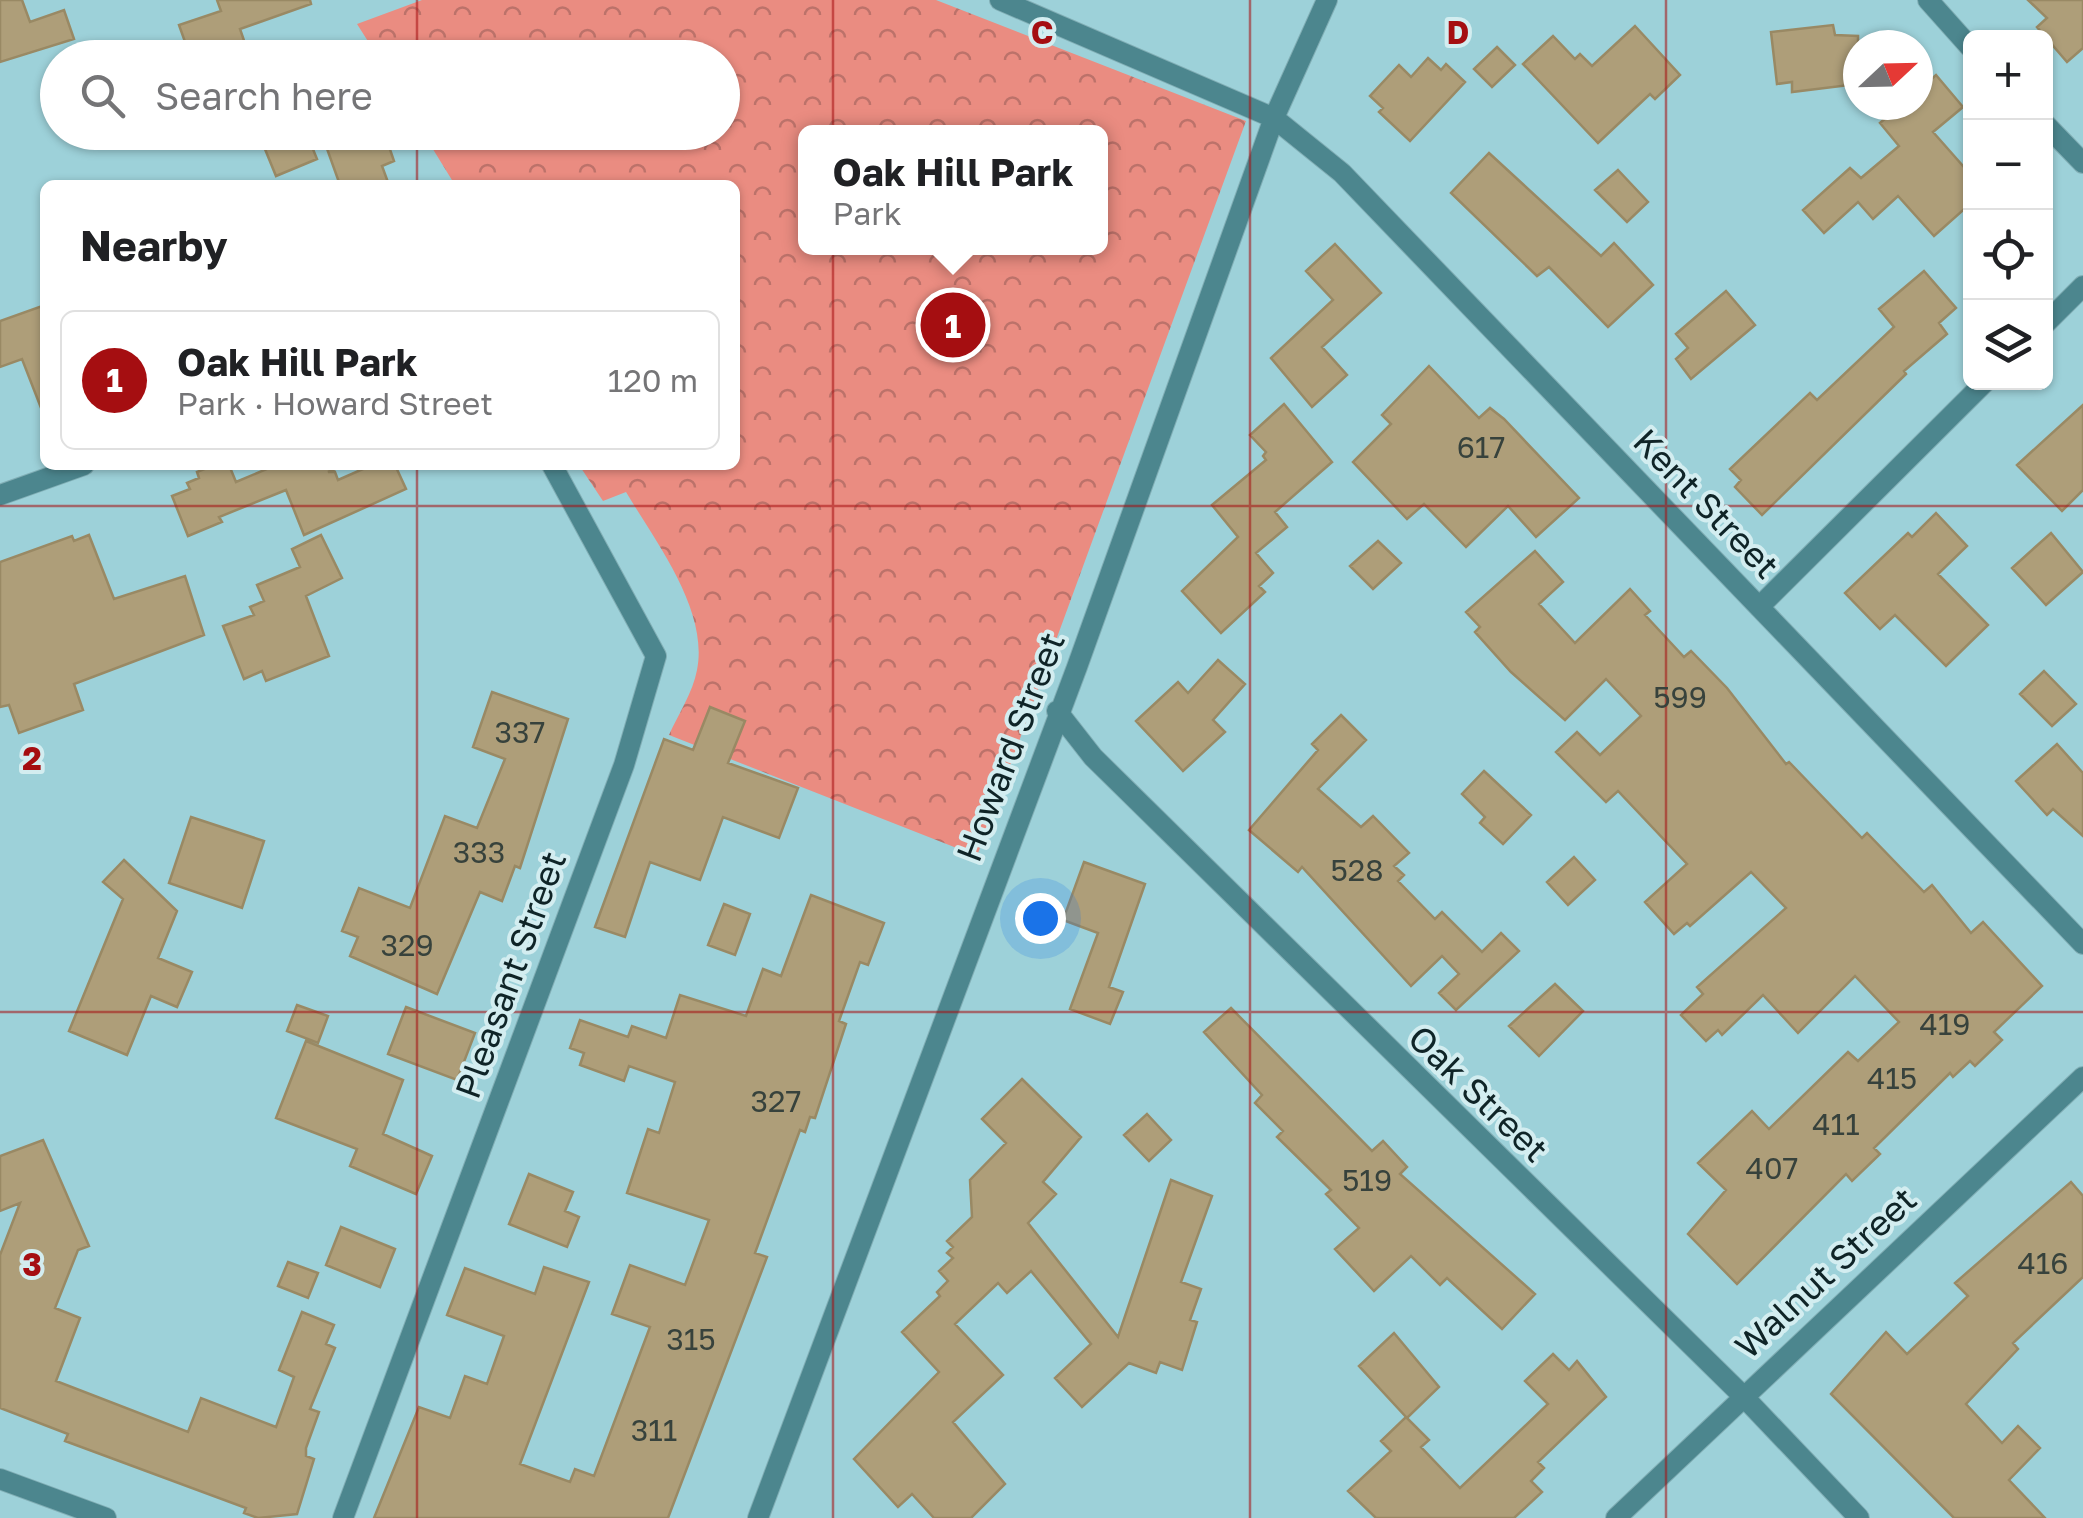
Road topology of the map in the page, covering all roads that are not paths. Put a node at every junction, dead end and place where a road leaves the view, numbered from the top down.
1 (1000, 0) edge
2 (1327, 0) edge
3 (1928, 0) edge
4 (1963, 38) edge
5 (1274, 118) junction
6 (2053, 132) edge
7 (2083, 164) edge
8 (2083, 286) edge
9 (2053, 316) edge
10 (1978, 390) edge
11 (70, 470) edge
12 (555, 470) edge
13 (0, 496) edge
14 (1759, 607) junction
15 (1057, 711) junction
16 (2083, 944) edge
17 (2083, 1076) edge
18 (1743, 1396) junction
19 (0, 1479) edge
20 (106, 1518) edge
21 (343, 1518) edge
22 (758, 1518) edge
23 (1616, 1518) edge
24 (1859, 1518) edge

1 - 5 street, Kent Street
2 - 5 street, Howard Street
3 - 4 street
5 - 14 street, Kent Street
5 - 15 street, Howard Street
6 - 7 street
8 - 9 street
10 - 14 street
11 - 13 street
12 - 21 street, Pleasant Street
14 - 16 street, Kent Street
15 - 18 street, Oak Street
15 - 22 street, Howard Street
17 - 18 street, Walnut Street
18 - 23 street, Walnut Street
18 - 24 street, Oak Street
19 - 20 street

